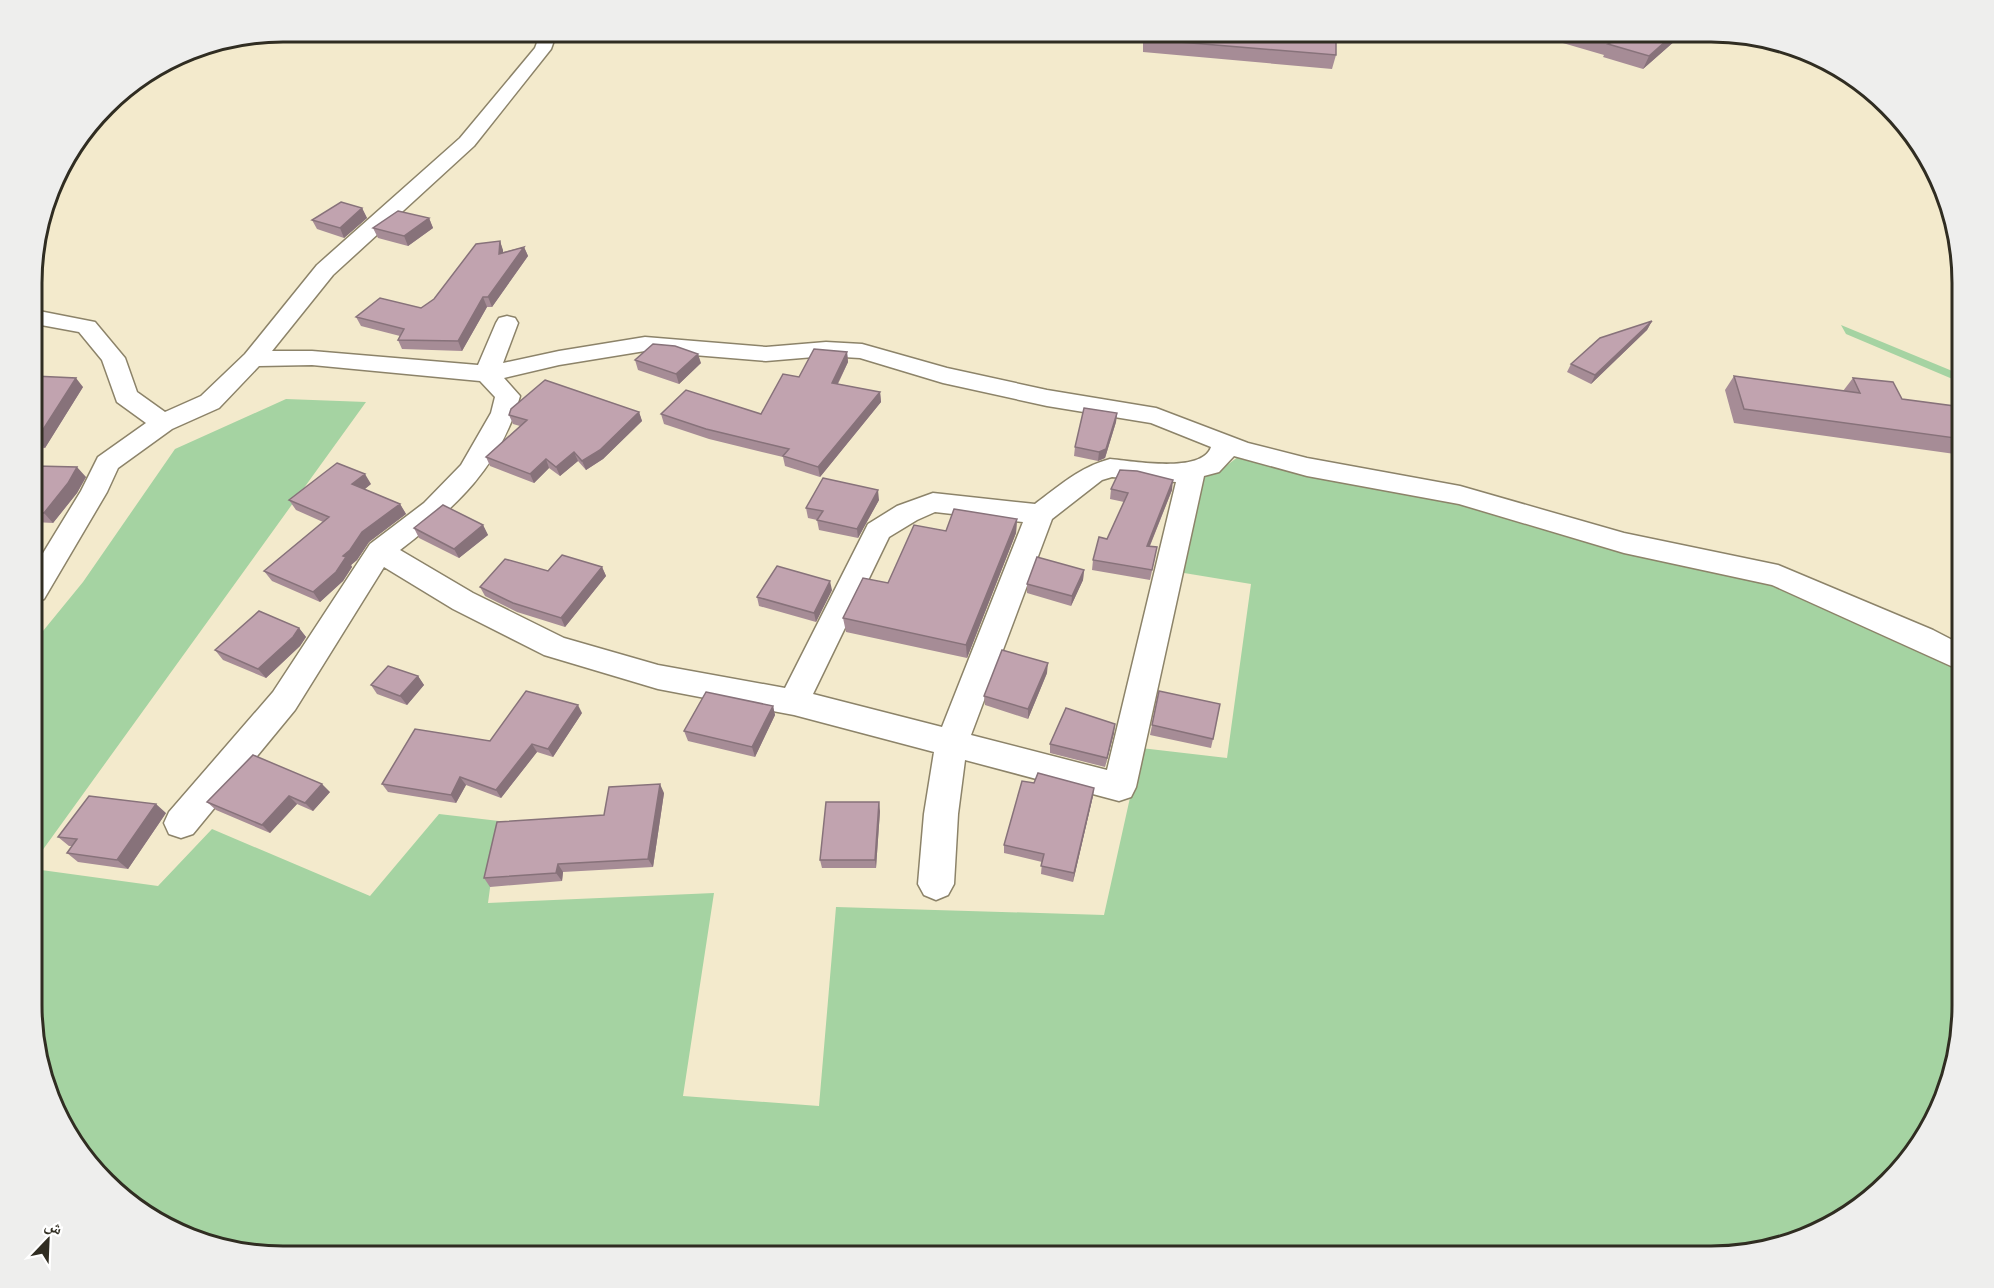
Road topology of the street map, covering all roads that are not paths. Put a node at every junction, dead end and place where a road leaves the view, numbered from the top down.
1 (545, 42) edge
2 (42, 319) edge
3 (507, 323) dead end
4 (253, 359) junction
5 (487, 374) junction
6 (163, 423) junction
7 (1225, 443) junction
8 (1192, 470) junction
9 (1040, 514) junction
10 (380, 551) junction
11 (42, 578) edge
12 (1952, 654) edge
13 (794, 702) junction
14 (951, 742) junction
15 (181, 823) dead end
16 (936, 884) dead end

1 - 4 street
2 - 6 street
3 - 5 street
4 - 5 street
4 - 6 street
5 - 7 street
5 - 10 street
6 - 11 street
7 - 8 street
7 - 12 street
8 - 9 street
8 - 14 street
9 - 13 street
9 - 14 street
10 - 13 street
10 - 15 street
13 - 14 street
14 - 16 street

